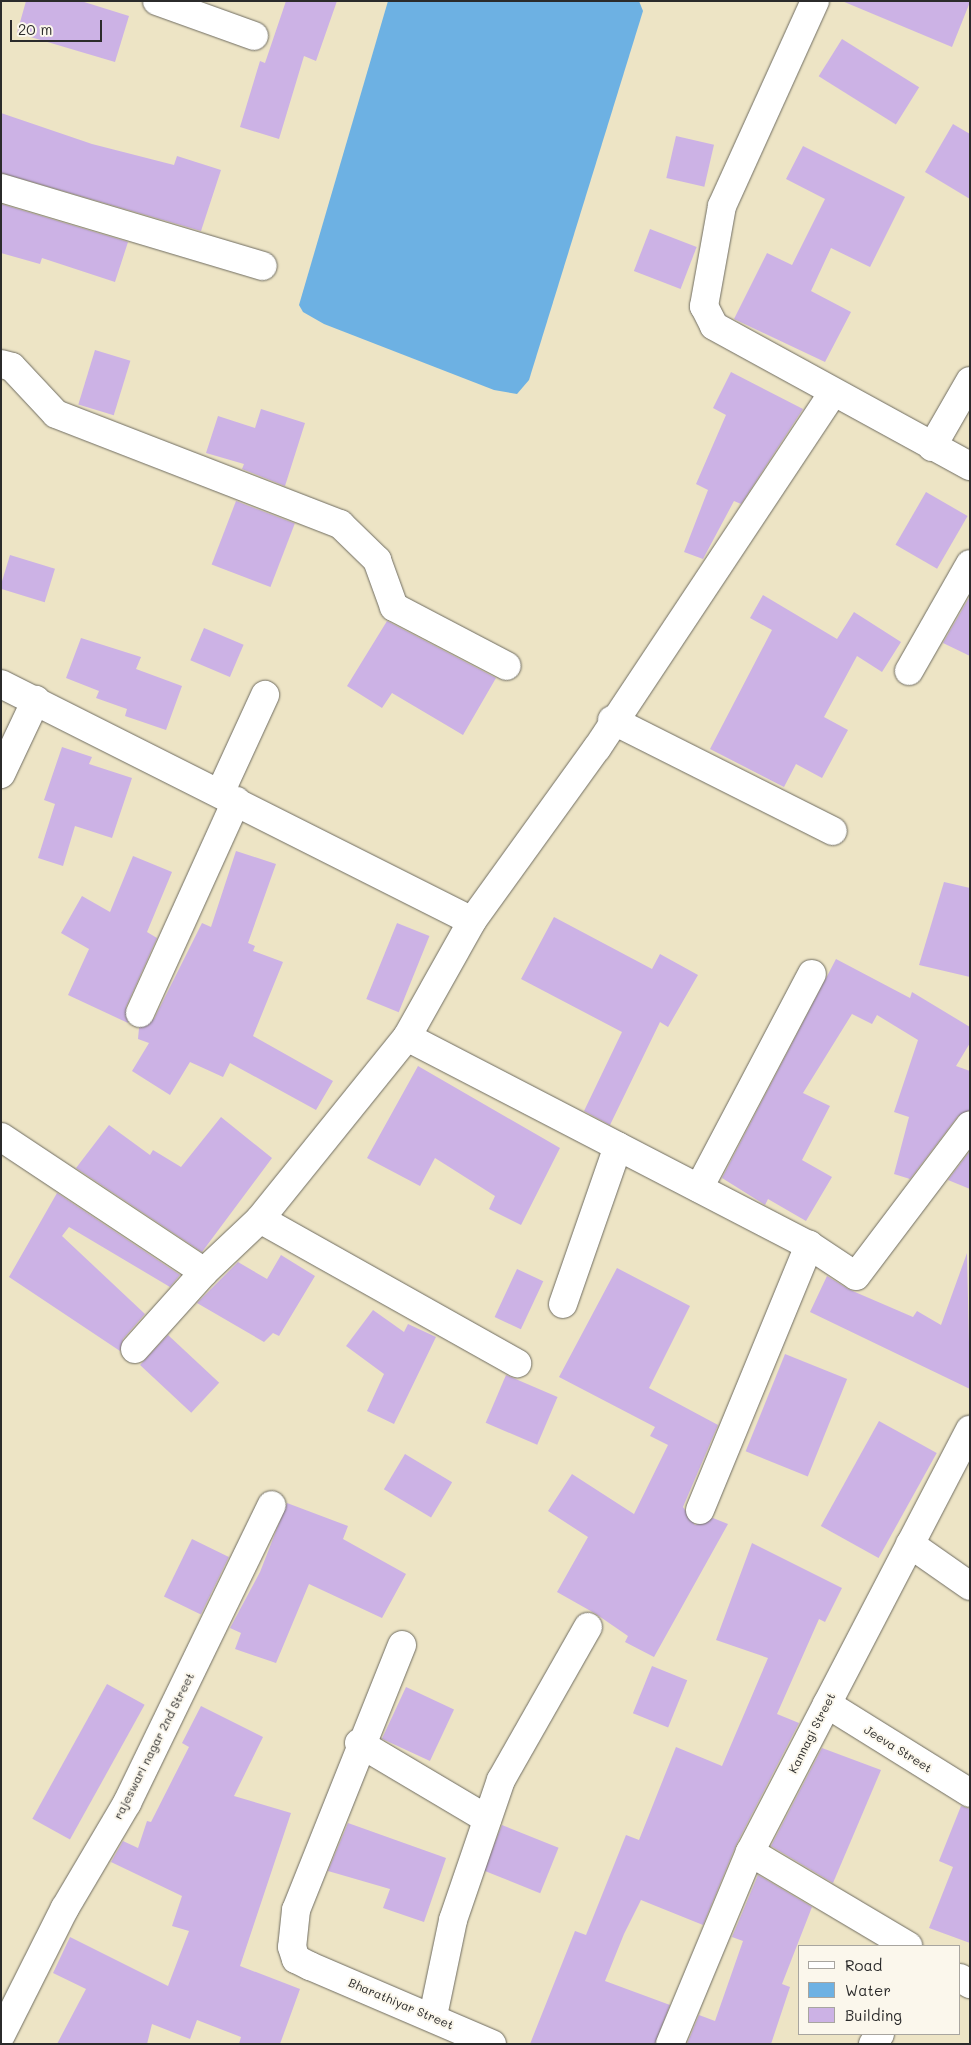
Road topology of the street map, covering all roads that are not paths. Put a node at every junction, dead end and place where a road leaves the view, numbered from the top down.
1 (157, 1) edge
2 (814, 1) edge
3 (254, 36) dead end
4 (1, 188) edge
5 (263, 266) dead end
6 (1, 364) edge
7 (970, 381) edge
8 (832, 394) junction
9 (932, 447) junction
10 (970, 466) edge
11 (970, 564) edge
12 (507, 666) dead end
13 (909, 671) dead end
14 (1, 684) edge
15 (265, 695) dead end
16 (36, 700) junction
17 (612, 720) junction
18 (1, 774) edge
19 (228, 797) junction
20 (833, 831) dead end
21 (472, 921) junction
22 (812, 974) dead end
23 (140, 1013) dead end
24 (407, 1037) junction
25 (970, 1125) edge
26 (1, 1137) edge
27 (618, 1146) junction
28 (699, 1188) junction
29 (260, 1219) junction
30 (809, 1245) junction
31 (204, 1272) junction
32 (563, 1304) dead end
33 (135, 1349) dead end
34 (517, 1363) dead end
35 (970, 1430) edge
36 (272, 1505) dead end
37 (700, 1510) dead end
38 (910, 1544) junction
39 (970, 1586) edge
40 (588, 1627) dead end
41 (402, 1645) dead end
42 (827, 1704) junction
43 (359, 1743) junction
44 (970, 1793) edge
45 (487, 1819) junction
46 (750, 1852) junction
47 (906, 1945) edge
48 (433, 2016) junction
49 (1, 2035) edge
50 (492, 2044) edge
51 (670, 2044) edge

1 - 3 street
2 - 8 street
4 - 5 street
6 - 12 street
7 - 9 street
8 - 9 street
8 - 17 street
9 - 10 street
11 - 13 street
14 - 16 street
15 - 19 street
16 - 18 street
16 - 19 street
17 - 20 street
17 - 21 street
19 - 21 street
19 - 23 street
21 - 24 street
22 - 28 street
24 - 27 street
24 - 29 street
25 - 30 street
26 - 31 street
27 - 28 street
27 - 32 street
28 - 30 street
29 - 31 street
29 - 34 street
30 - 37 street
31 - 33 street
35 - 38 street, Kannagi Street
36 - 49 street, rajeswari nagar 2nd Street
38 - 39 street
38 - 42 street, Kannagi Street
40 - 45 street
41 - 43 street
42 - 44 street, Jeeva Street
42 - 46 street, Kannagi Street
43 - 45 street
43 - 48 street, Bharathiyar Street
45 - 48 street
46 - 47 street
46 - 51 street, Kannagi Street
48 - 50 street, Bharathiyar Street

